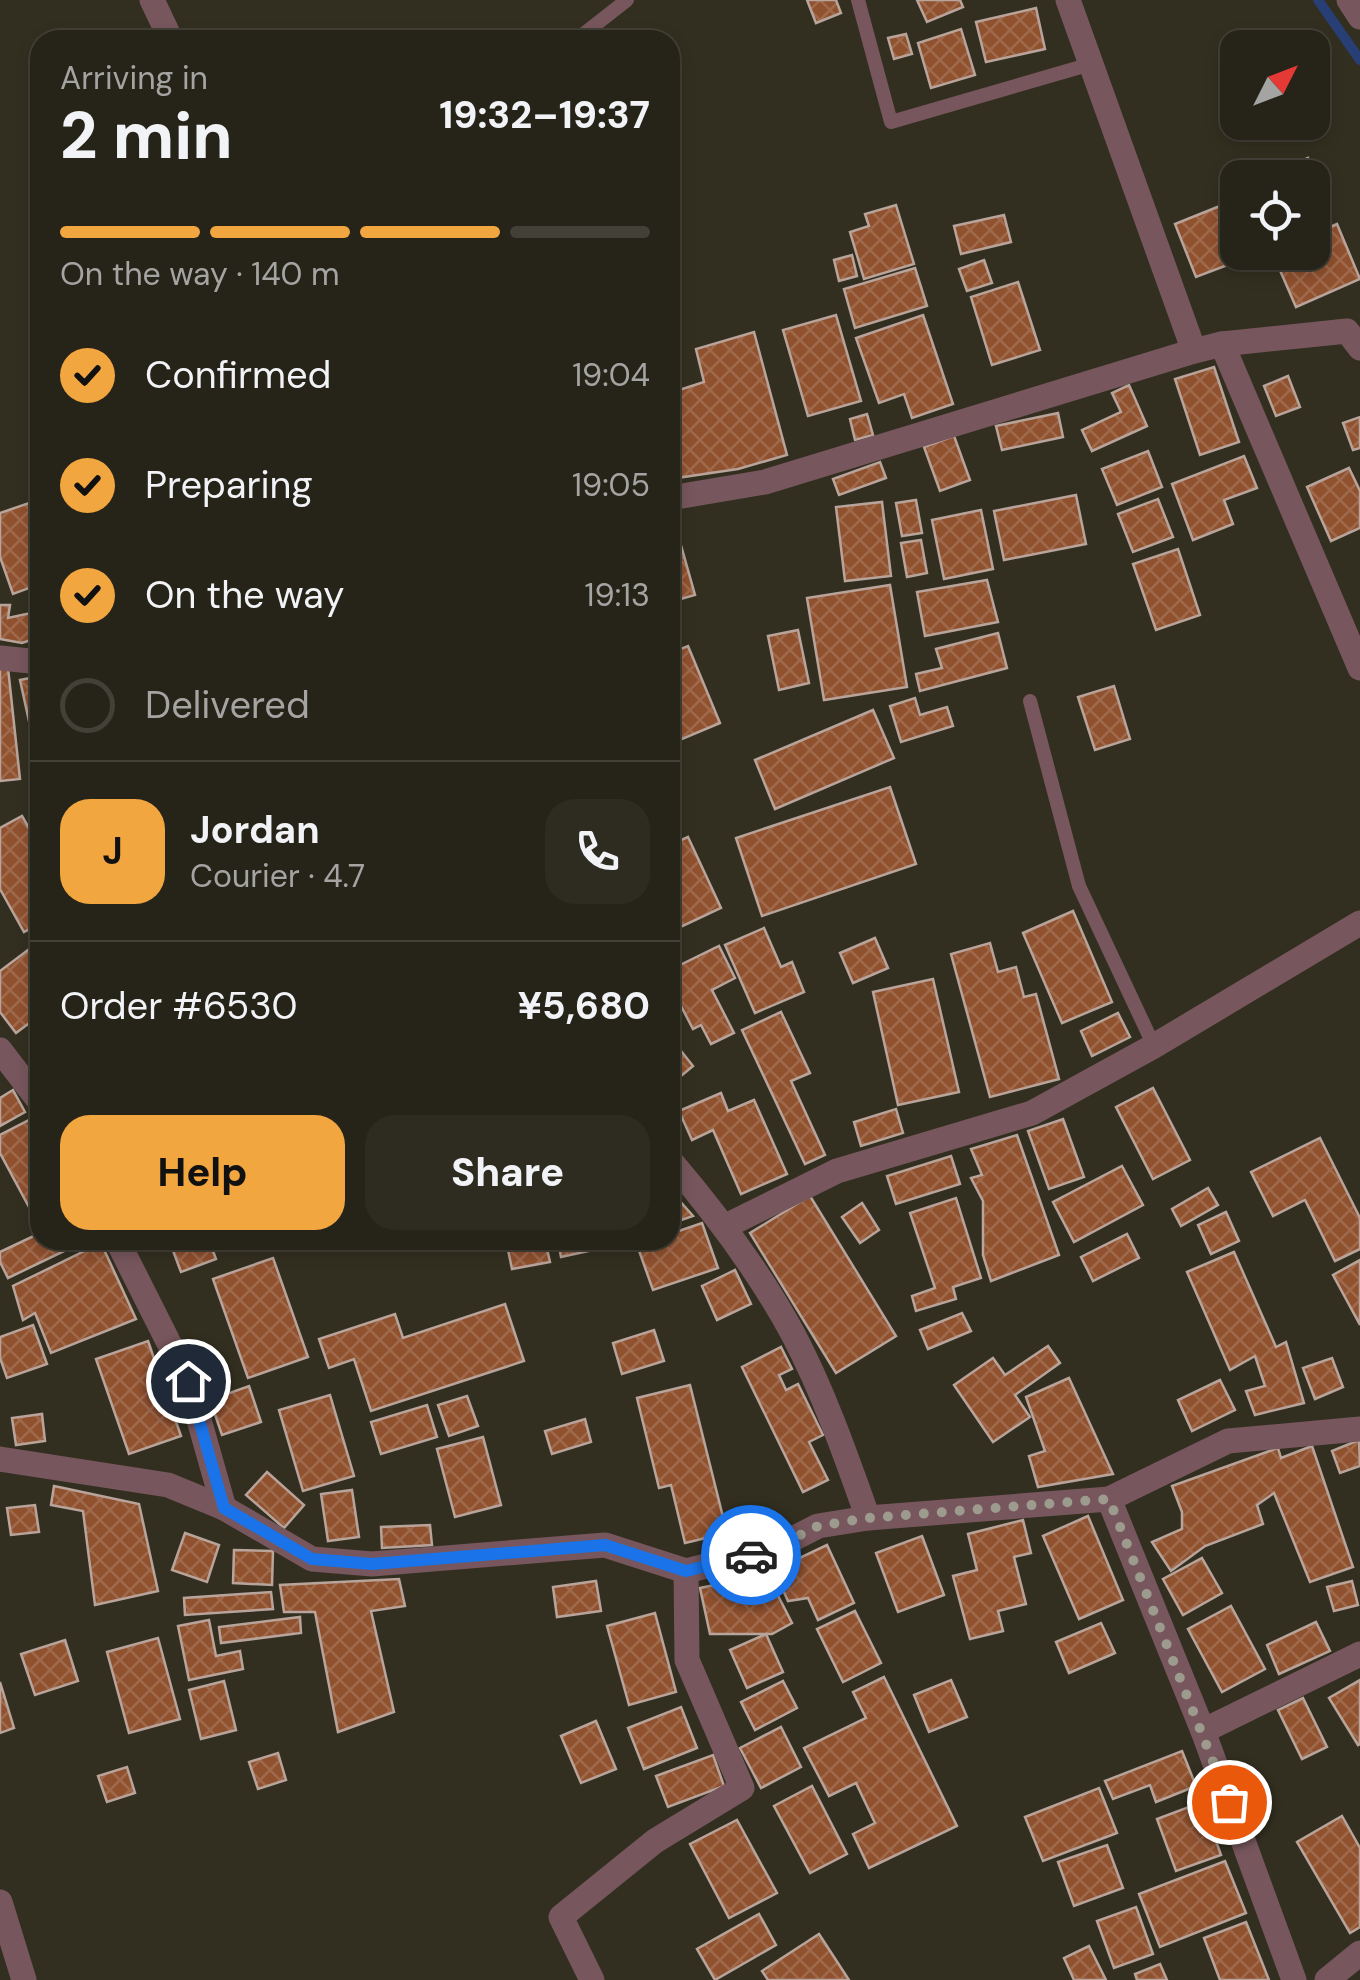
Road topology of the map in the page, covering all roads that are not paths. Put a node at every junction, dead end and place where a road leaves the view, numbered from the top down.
1 (152, 0) edge
2 (627, 0) edge
3 (858, 0) edge
4 (1068, 0) edge
5 (1348, 0) edge
6 (1360, 17) edge
7 (166, 30) edge
8 (589, 30) edge
9 (1091, 64) junction
10 (1222, 344) junction
11 (1360, 348) edge
12 (1194, 350) junction
13 (680, 496) edge
14 (0, 658) edge
15 (30, 661) edge
16 (1360, 668) edge
17 (1030, 701) dead end
18 (1360, 923) edge
19 (1154, 1046) junction
20 (0, 1050) edge
21 (30, 1089) edge
22 (680, 1172) edge
23 (726, 1226) junction
24 (122, 1250) edge
25 (1360, 1429) edge
26 (0, 1459) edge
27 (1109, 1499) junction
28 (224, 1508) junction
29 (868, 1518) junction
30 (686, 1571) junction
31 (1360, 1654) edge
32 (1203, 1731) junction
33 (0, 1904) edge
34 (1360, 1954) edge
35 (24, 1980) edge
36 (592, 1980) edge
37 (1294, 1980) edge
38 (1327, 1980) edge

1 - 7 street
2 - 8 lane
3 - 9 lane
4 - 9 street
5 - 6 street
9 - 12 street
10 - 11 street
10 - 12 street
10 - 16 street
12 - 13 street
14 - 15 street
17 - 19 lane
18 - 19 street
19 - 23 street
20 - 21 street
22 - 23 street
23 - 29 street
24 - 28 street
25 - 27 street
26 - 28 street
27 - 29 street
27 - 32 street
28 - 30 street
29 - 30 street
30 - 36 street
31 - 32 street
32 - 37 street
33 - 35 street
34 - 38 street

